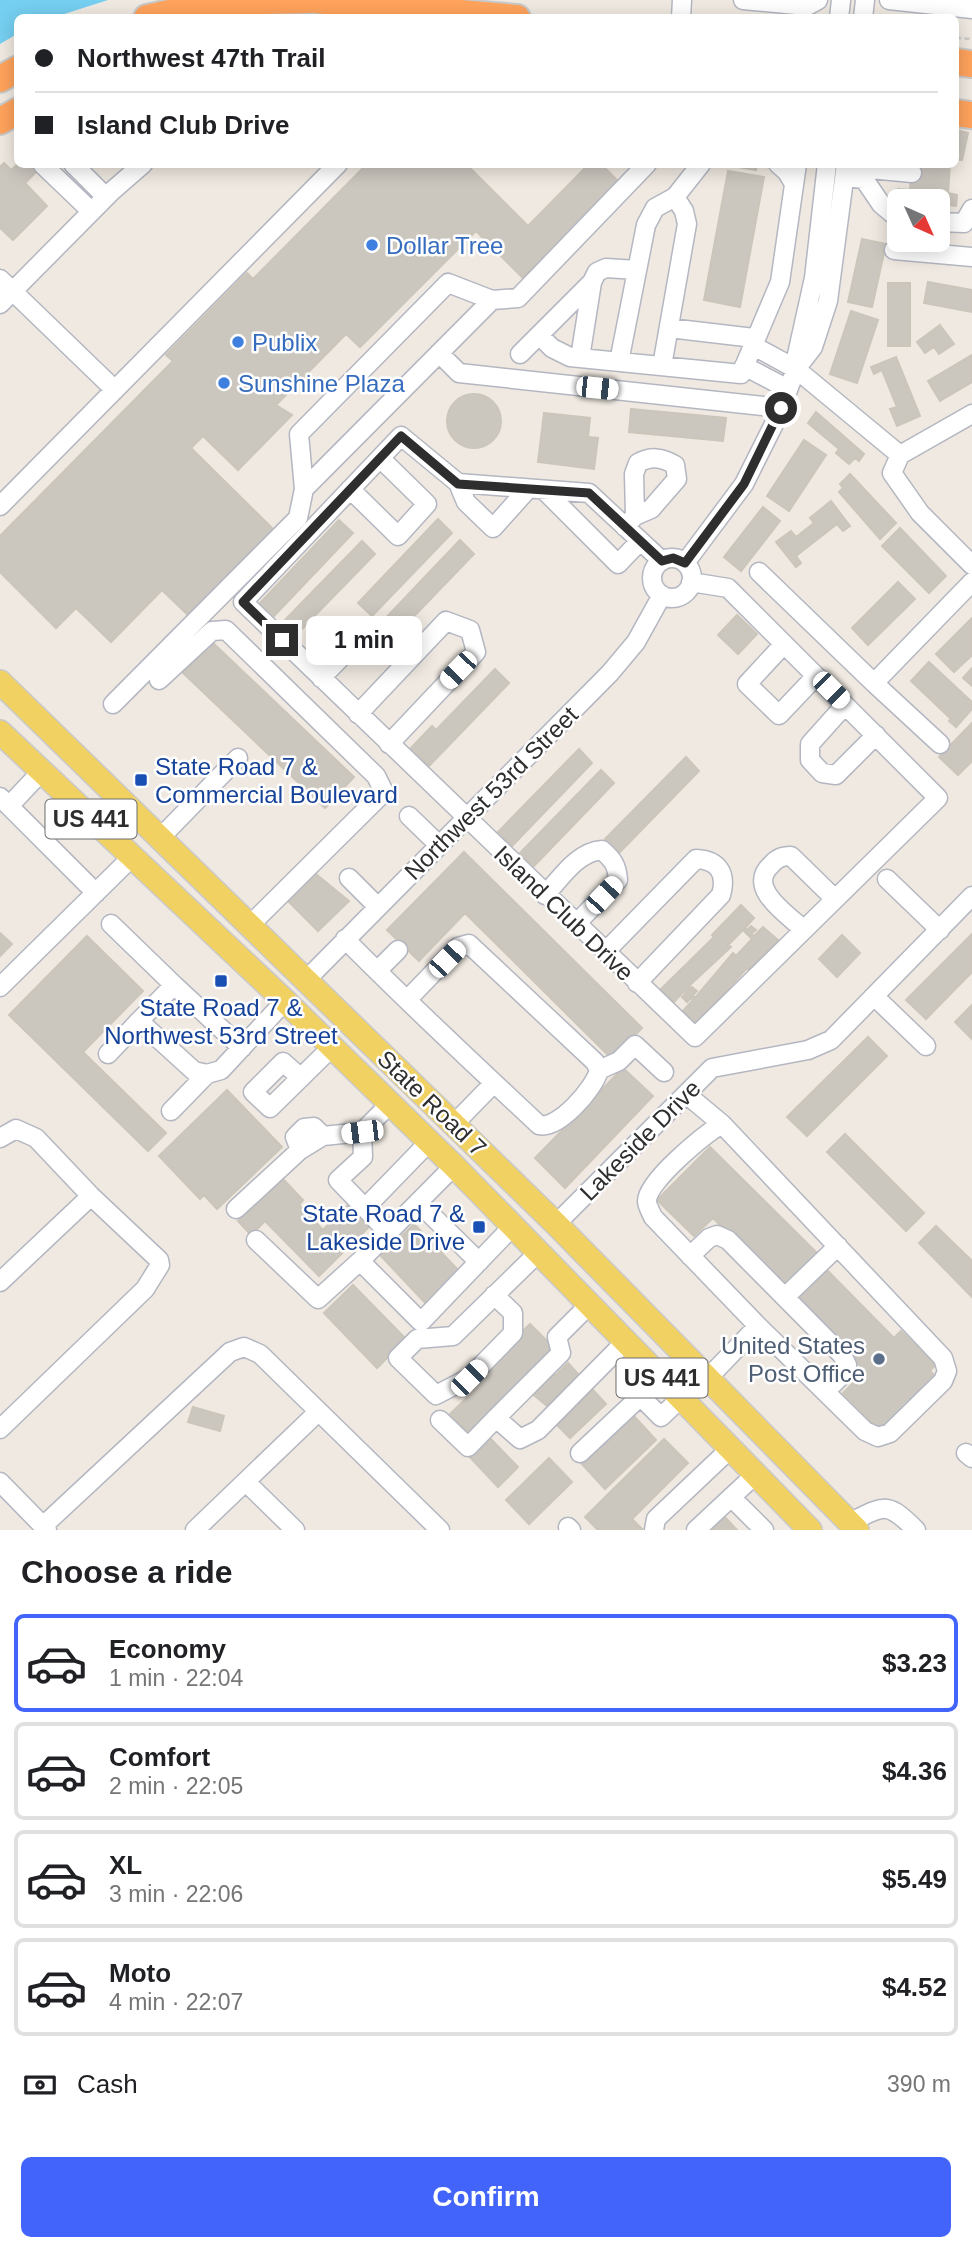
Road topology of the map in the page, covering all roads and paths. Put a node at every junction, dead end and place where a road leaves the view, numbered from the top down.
1 (283, 0) edge
2 (309, 0) edge
3 (315, 0) edge
4 (743, 0) edge
5 (889, 0) edge
6 (812, 3) edge
7 (187, 5) edge
8 (458, 6) edge
9 (415, 9) edge
10 (972, 9) edge
11 (159, 14) edge
12 (497, 14) edge
13 (46, 168) edge
14 (77, 168) edge
15 (134, 168) edge
16 (334, 168) edge
17 (643, 168) edge
18 (782, 168) edge
19 (796, 168) edge
20 (827, 168) edge
21 (696, 169) edge
22 (845, 169) edge
23 (912, 173) dead end
24 (794, 184) junction
25 (106, 197) junction
26 (675, 197) junction
27 (887, 209) edge
28 (972, 209) edge
29 (91, 211) junction
30 (950, 222) edge
31 (829, 224) junction
32 (916, 252) edge
33 (972, 257) edge
34 (637, 270) junction
35 (592, 282) junction
36 (7, 285) edge
37 (492, 300) junction
38 (0, 304) edge
39 (668, 328) junction
40 (539, 335) junction
41 (753, 341) junction
42 (439, 353) junction
43 (520, 354) dead end
44 (580, 358) junction
45 (619, 362) junction
46 (662, 366) junction
47 (744, 366) junction
48 (795, 368) junction
49 (788, 389) junction
50 (115, 390) junction
51 (781, 408) junction
52 (972, 414) edge
53 (900, 455) junction
54 (380, 458) junction
55 (458, 484) junction
56 (304, 489) junction
57 (350, 489) junction
58 (536, 489) junction
59 (0, 506) edge
60 (640, 541) junction
61 (662, 561) junction
62 (685, 563) junction
63 (972, 565) edge
64 (760, 572) dead end
65 (691, 582) junction
66 (972, 582) edge
67 (662, 595) junction
68 (371, 628) dead end
69 (785, 644) junction
70 (816, 676) junction
71 (321, 678) junction
72 (159, 680) dead end
73 (0, 682) edge
74 (874, 683) junction
75 (113, 704) dead end
76 (845, 705) junction
77 (358, 714) junction
78 (0, 732) edge
79 (876, 735) junction
80 (388, 744) junction
81 (940, 744) dead end
82 (238, 758) dead end
83 (41, 772) junction
84 (97, 776) junction
85 (4, 801) edge
86 (409, 816) dead end
87 (466, 819) junction
88 (160, 838) junction
89 (439, 845) junction
90 (132, 857) junction
91 (349, 878) dead end
92 (887, 879) dead end
93 (96, 893) junction
94 (545, 895) junction
95 (972, 896) edge
96 (835, 899) junction
97 (377, 906) junction
98 (111, 924) dead end
99 (576, 924) junction
100 (250, 925) junction
101 (804, 930) junction
102 (940, 930) junction
103 (345, 939) junction
104 (398, 950) dead end
105 (605, 952) junction
106 (377, 971) junction
107 (253, 972) junction
108 (306, 979) junction
109 (637, 983) junction
110 (174, 985) junction
111 (0, 987) edge
112 (875, 997) junction
113 (407, 1000) junction
114 (285, 1001) junction
115 (343, 1015) junction
116 (139, 1021) junction
117 (926, 1046) dead end
118 (332, 1047) junction
119 (242, 1048) junction
120 (108, 1054) dead end
121 (599, 1070) junction
122 (664, 1072) dead end
123 (207, 1074) junction
124 (300, 1078) dead end
125 (494, 1083) junction
126 (686, 1094) junction
127 (390, 1104) junction
128 (171, 1111) dead end
129 (454, 1124) junction
130 (722, 1124) junction
131 (362, 1132) junction
132 (8, 1133) edge
133 (429, 1142) junction
134 (454, 1166) junction
135 (91, 1196) junction
136 (418, 1202) junction
137 (365, 1208) junction
138 (236, 1209) dead end
139 (556, 1224) junction
140 (513, 1226) junction
141 (388, 1232) junction
142 (256, 1240) dead end
143 (838, 1246) junction
144 (538, 1252) junction
145 (690, 1256) junction
146 (360, 1261) junction
147 (479, 1262) junction
148 (0, 1282) edge
149 (494, 1296) junction
150 (785, 1297) junction
151 (590, 1304) junction
152 (758, 1326) junction
153 (626, 1341) junction
154 (661, 1377) junction
155 (707, 1378) junction
156 (825, 1392) junction
157 (640, 1396) junction
158 (681, 1398) junction
159 (318, 1412) junction
160 (496, 1418) junction
161 (440, 1420) dead end
162 (0, 1429) edge
163 (731, 1448) junction
164 (580, 1453) dead end
165 (787, 1461) junction
166 (755, 1474) junction
167 (0, 1482) edge
168 (246, 1482) junction
169 (731, 1497) junction
170 (798, 1526) edge
171 (853, 1526) edge
172 (45, 1528) edge
173 (195, 1530) edge
174 (295, 1530) edge
175 (439, 1530) edge
176 (654, 1530) edge
177 (696, 1530) edge
178 (764, 1530) edge
179 (916, 1530) edge

1 - 2 highway
1 - 7 highway
3 - 9 highway
4 - 6 street
5 - 10 street
7 - 11 highway
8 - 9 highway
8 - 12 highway
13 - 29 street
14 - 25 street
15 - 25 street
16 - 50 street
17 - 37 street
18 - 24 street
19 - 24 street
20 - 31 street
21 - 26 street
22 - 23 street
22 - 27 street
22 - 31 street
24 - 41 street
25 - 29 street
26 - 34 street
26 - 39 street
28 - 30 street
29 - 36 street
31 - 48 street
32 - 33 street
34 - 35 street
34 - 45 street
35 - 40 street
35 - 44 street
36 - 38 street
36 - 50 street
37 - 42 street
37 - 56 street
39 - 41 street
39 - 46 street
40 - 43 street
40 - 44 street
41 - 47 street
41 - 48 street
42 - 51 street
42 - 56 street
44 - 45 street
45 - 46 street
46 - 47 street
47 - 49 street
48 - 49 street
48 - 53 street
49 - 51 street
50 - 59 street
51 - 62 street
52 - 53 street
53 - 63 street
54 - 55 street, Island Club Drive
54 - 57 street, Island Club Drive
54 - 57 street
55 - 58 street
55 - 58 street
56 - 75 street
57 - 71 street, Island Club Drive
58 - 60 street
58 - 60 street
60 - 61 street
61 - 62 street
61 - 67 street
62 - 65 street
64 - 74 street
65 - 67 street
65 - 69 street, Island Club Drive
66 - 74 street
67 - 87 street, Northwest 53rd Street
68 - 71 street
69 - 70 street, Island Club Drive
69 - 70 street
70 - 76 street, Island Club Drive
71 - 77 street, Island Club Drive
72 - 100 street
73 - 84 main road, State Road 7 / US 441
74 - 81 street
76 - 79 street, Island Club Drive
76 - 79 street
77 - 80 street, Island Club Drive
77 - 80 street
78 - 83 main road, State Road 7 / US 441
79 - 96 street, Island Club Drive
80 - 87 street, Island Club Drive
82 - 88 street
83 - 84 main road
83 - 85 street
83 - 90 main road, State Road 7 / US 441
84 - 88 main road, State Road 7 / US 441
85 - 93 street
86 - 89 street
87 - 89 street, Northwest 53rd Street
87 - 94 street, Island Club Drive
88 - 100 main road, State Road 7 / US 441
89 - 97 street, Northwest 53rd Street
90 - 93 street
90 - 107 main road, State Road 7 / US 441
91 - 97 street
92 - 102 street
93 - 111 street
94 - 99 street, Island Club Drive
94 - 99 street
95 - 102 street, Lakeside Drive
96 - 101 street, Island Club Drive
96 - 101 street
97 - 103 street, Northwest 53rd Street
98 - 110 street
99 - 105 street, Island Club Drive
100 - 108 main road, State Road 7 / US 441
101 - 109 street, Island Club Drive
102 - 112 street, Lakeside Drive
103 - 106 street
103 - 108 street, Northwest 53rd Street
104 - 106 street
105 - 109 street, Island Club Drive
105 - 109 street
106 - 113 street
107 - 108 main road
107 - 114 main road, State Road 7 / US 441
108 - 115 main road, State Road 7 / US 441
110 - 116 street
110 - 119 street
112 - 117 street
112 - 126 street, Lakeside Drive
113 - 121 street
113 - 125 street
114 - 115 main road
114 - 118 main road, State Road 7 / US 441
114 - 119 street
115 - 129 main road, State Road 7 / US 441
116 - 120 street
116 - 123 street
118 - 124 street
118 - 127 main road, State Road 7 / US 441
119 - 123 street
121 - 122 street
121 - 125 street
123 - 128 street
125 - 129 street
126 - 130 street
126 - 139 street, Lakeside Drive
127 - 131 street
127 - 133 main road, State Road 7 / US 441
129 - 139 main road, State Road 7 / US 441
130 - 143 street
130 - 145 street
131 - 137 street
131 - 138 street
132 - 135 street
133 - 134 main road, State Road 7 / US 441
133 - 137 street
134 - 136 street
134 - 140 main road, State Road 7 / US 441
135 - 148 street
135 - 162 street
136 - 141 street
136 - 147 street
137 - 141 street
139 - 140 main road
139 - 155 main road, State Road 7 / US 441
140 - 144 main road, State Road 7 / US 441
140 - 147 street
141 - 146 street
142 - 146 street
143 - 150 street
143 - 156 street
144 - 149 street
144 - 151 main road, State Road 7 / US 441
145 - 150 street
145 - 152 street
146 - 147 street
149 - 149 street
150 - 156 street
151 - 153 main road, State Road 7 / US 441
151 - 160 street
152 - 155 street
152 - 156 street
153 - 154 main road, State Road 7 / US 441
153 - 160 street
154 - 157 street
154 - 158 main road, State Road 7 / US 441
155 - 165 main road, State Road 7 / US 441
157 - 158 street
157 - 164 street
158 - 163 main road, State Road 7 / US 441
159 - 168 street
159 - 172 street
159 - 175 street
160 - 161 street
163 - 165 main road
163 - 166 main road, State Road 7 / US 441
163 - 176 street
165 - 171 main road, State Road 7 / US 441
166 - 169 street
166 - 170 main road, State Road 7 / US 441
167 - 172 street
168 - 173 street
168 - 174 street
169 - 177 street
169 - 178 street
171 - 179 street

